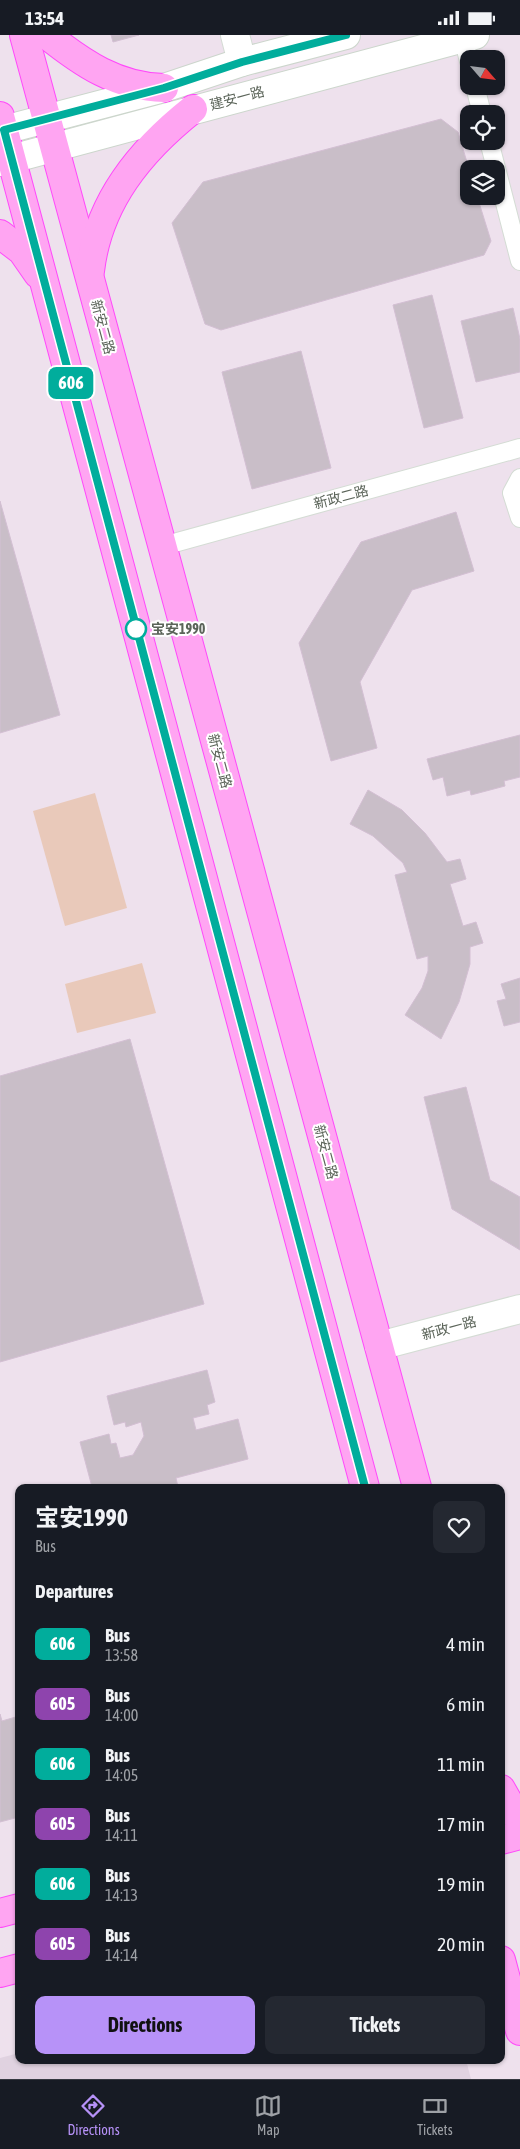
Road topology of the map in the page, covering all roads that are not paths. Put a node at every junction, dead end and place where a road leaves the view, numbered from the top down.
1 (24, 35) edge
2 (47, 35) edge
3 (235, 35) edge
4 (346, 35) edge
5 (469, 45) edge
6 (242, 62) junction
7 (164, 88) junction
8 (193, 109) junction
9 (47, 119) junction
10 (1, 126) edge
11 (54, 147) junction
12 (491, 150) edge
13 (6, 160) edge
14 (0, 234) edge
15 (520, 261) edge
16 (90, 278) junction
17 (45, 287) junction
18 (520, 448) edge
19 (520, 478) edge
20 (520, 518) edge
21 (162, 547) junction
22 (520, 1309) edge
23 (379, 1346) junction
24 (364, 1484) edge
25 (416, 1484) edge
26 (520, 1775) edge
27 (505, 1779) edge
28 (505, 1796) edge
29 (520, 1822) edge
30 (520, 1835) edge
31 (505, 1839) edge
32 (15, 1910) edge
33 (0, 1913) edge
34 (15, 1969) edge
35 (0, 1973) edge
36 (505, 1975) edge
37 (520, 2031) edge

1 - 9 main road, 新安二路
2 - 7 main road
3 - 6 main road
4 - 6 main road
5 - 8 main road, 建安一路
6 - 7 main road
7 - 9 main road
8 - 11 main road, 建安一路
8 - 16 main road
9 - 10 main road
9 - 11 main road, 新安二路
10 - 13 main road
11 - 13 main road, 建安一路
11 - 16 main road, 新安二路
12 - 15 lane
13 - 17 main road
14 - 17 main road
16 - 21 main road, 新安二路
17 - 24 main road
18 - 21 lane, 新政二路
19 - 20 lane
21 - 23 main road, 新安二路
22 - 23 main road, 新政一路
23 - 25 main road, 新安二路
26 - 27 main road
28 - 29 main road
30 - 31 main road
32 - 33 main road
34 - 35 main road
36 - 37 main road

